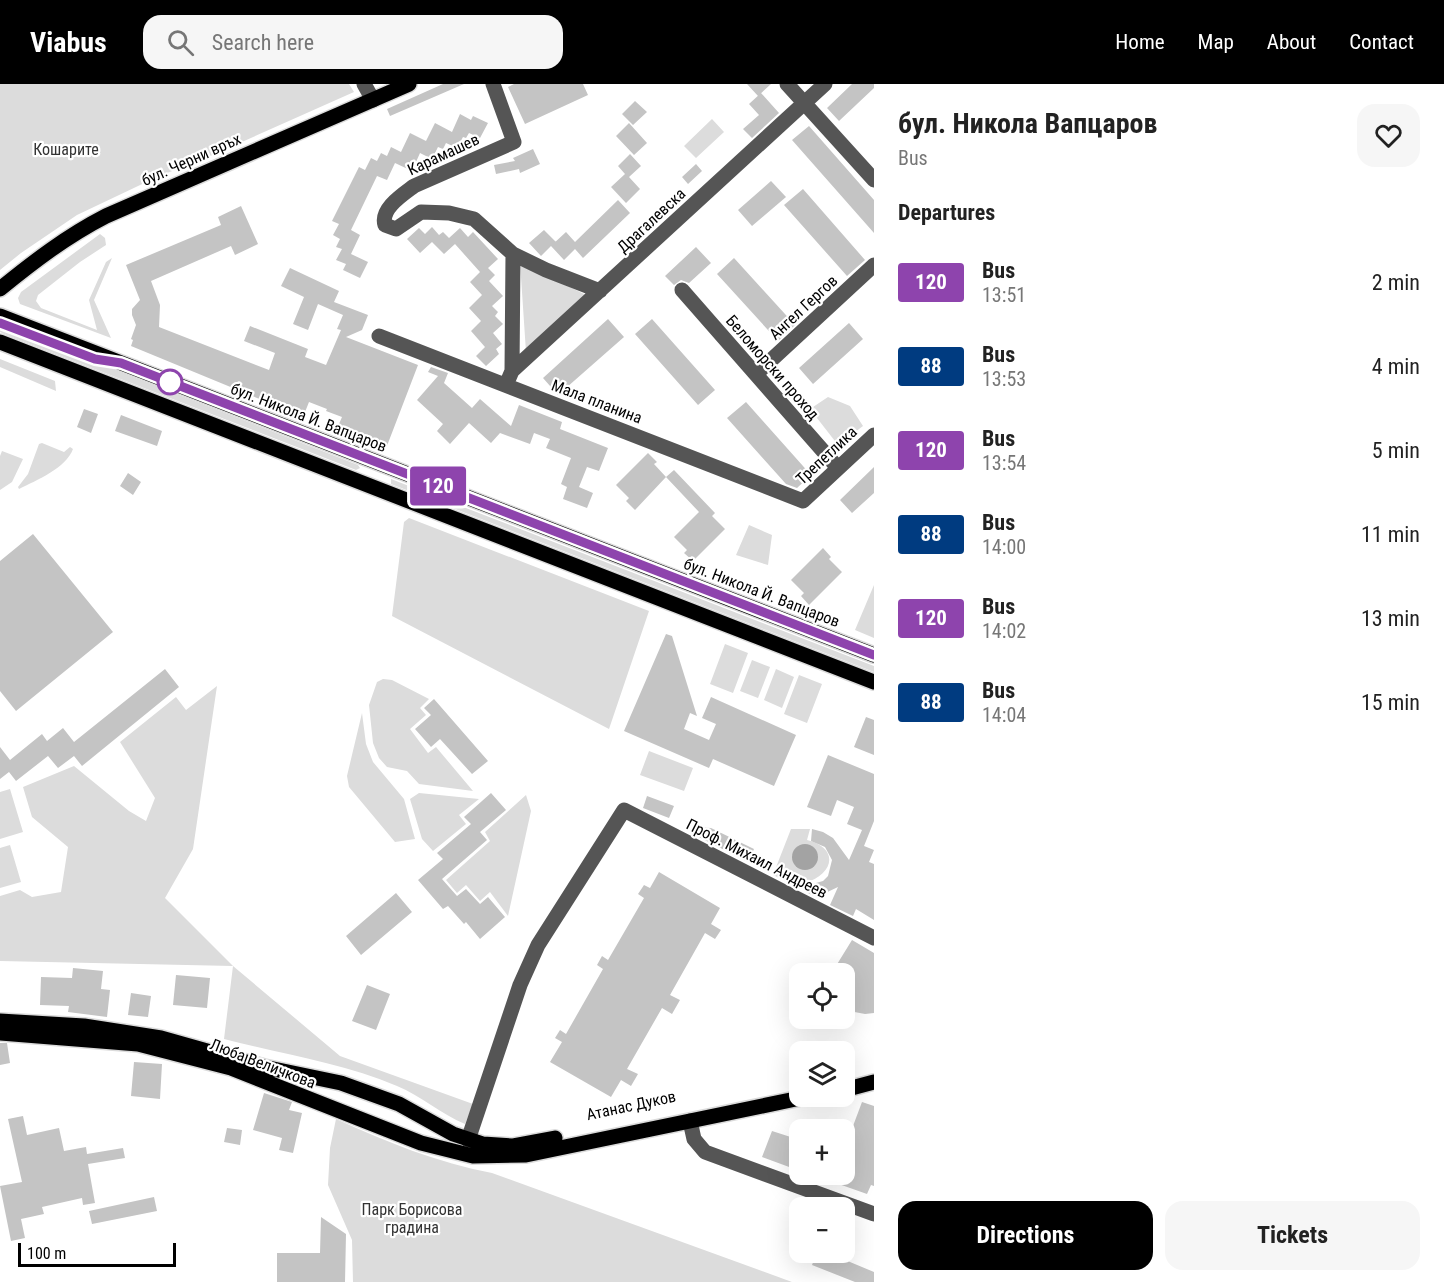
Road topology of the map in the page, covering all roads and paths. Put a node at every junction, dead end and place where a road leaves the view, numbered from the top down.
1 (364, 84) edge
2 (409, 84) edge
3 (493, 84) edge
4 (787, 84) edge
5 (825, 84) edge
6 (373, 99) junction
7 (805, 104) junction
8 (874, 180) edge
9 (513, 254) junction
10 (874, 265) edge
11 (0, 289) edge
12 (682, 290) dead end
13 (600, 291) junction
14 (0, 316) edge
15 (379, 336) dead end
16 (0, 342) edge
17 (756, 374) junction
18 (509, 378) junction
19 (874, 435) edge
20 (380, 464) junction
21 (838, 468) junction
22 (372, 486) junction
23 (803, 501) joint
24 (874, 655) edge
25 (874, 682) edge
26 (874, 938) edge
27 (0, 1021) edge
28 (0, 1033) edge
29 (874, 1072) edge
30 (855, 1076) edge
31 (874, 1082) edge
32 (855, 1087) edge
33 (789, 1090) edge
34 (374, 1094) junction
35 (789, 1100) edge
36 (364, 1120) junction
37 (690, 1121) junction
38 (431, 1122) junction
39 (468, 1140) junction
40 (422, 1143) junction
41 (507, 1157) joint
42 (874, 1214) edge

1 - 6 street
2 - 6 main road, бул. Черни връх
3 - 9 street, Карамашев
4 - 7 street
5 - 7 street, Драгалевска
6 - 11 main road, бул. Черни връх
7 - 8 street
7 - 13 street, Драгалевска
9 - 13 street, Карамашев
9 - 18 street
10 - 17 street, Ангел Гергов
12 - 17 street, Беломорски проход
13 - 18 street, Драгалевска
14 - 20 main road, бул. Никола Й. Вапцаров
15 - 18 street, Мала планина
16 - 22 main road
17 - 21 street, Беломорски проход
18 - 23 street, Мала планина
19 - 21 street, Трепетлика
20 - 22 main road
20 - 24 main road, бул. Никола Й. Вапцаров
21 - 23 street, Трепетлика
22 - 25 main road
26 - 39 street, Проф. Михаил Андреев
27 - 34 main road, Люба Величкова
28 - 36 main road, Люба Величкова
29 - 30 main road
31 - 32 main road
33 - 39 main road, Атанас Дуков
34 - 36 main road
34 - 38 main road, Люба Величкова
35 - 37 main road, Атанас Дуков
36 - 40 main road, Люба Величкова
37 - 41 main road, Атанас Дуков
37 - 42 street
38 - 39 main road, Люба Величкова
38 - 40 main road
40 - 41 main road, Люба Величкова

